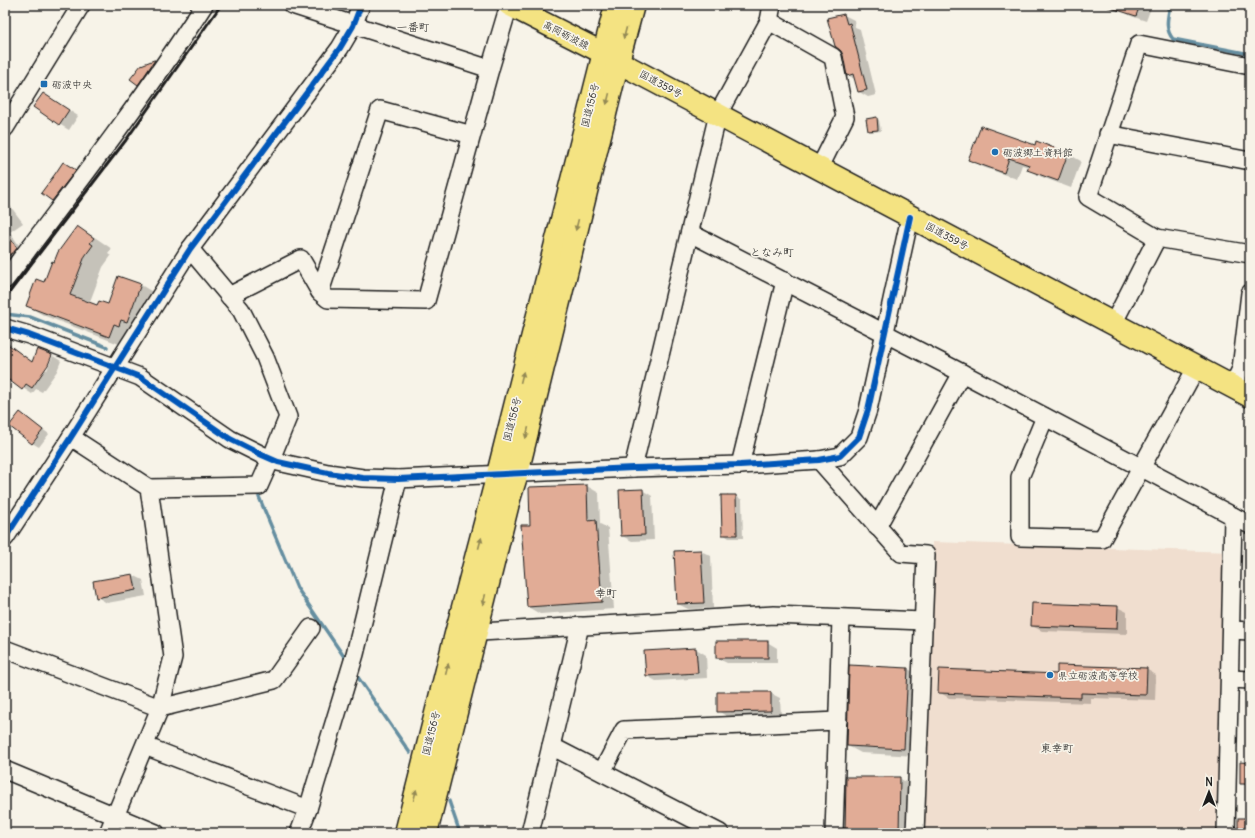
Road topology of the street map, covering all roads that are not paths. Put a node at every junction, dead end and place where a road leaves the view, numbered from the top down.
1 (81, 5) edge
2 (204, 5) edge
3 (292, 5) edge
4 (361, 5) edge
5 (509, 5) edge
6 (616, 5) edge
7 (633, 5) edge
8 (770, 13) edge
9 (353, 26) junction
10 (610, 57) junction
11 (1250, 66) edge
12 (490, 69) junction
13 (718, 114) junction
14 (5, 128) edge
15 (1108, 134) junction
16 (472, 135) junction
17 (1250, 161) edge
18 (819, 169) junction
19 (910, 216) junction
20 (690, 233) junction
21 (1157, 238) junction
22 (190, 249) junction
23 (1250, 254) edge
24 (5, 280) edge
25 (785, 281) junction
26 (320, 292) junction
27 (1250, 293) edge
28 (229, 296) junction
29 (1113, 324) junction
30 (5, 328) edge
31 (884, 333) junction
32 (115, 366) junction
33 (1196, 368) junction
34 (962, 373) junction
35 (1241, 392) edge
36 (1045, 417) junction
37 (71, 437) junction
38 (272, 459) junction
39 (819, 460) junction
40 (740, 466) junction
41 (632, 468) junction
42 (1141, 468) junction
43 (508, 473) junction
44 (398, 479) junction
45 (149, 488) junction
46 (1233, 516) junction
47 (1250, 525) edge
48 (877, 528) junction
49 (5, 538) edge
50 (841, 618) junction
51 (923, 621) junction
52 (580, 626) junction
53 (311, 628) dead end
54 (1230, 630) junction
55 (1250, 631) edge
56 (466, 633) junction
57 (5, 649) edge
58 (1230, 679) junction
59 (1250, 680) edge
60 (160, 708) junction
61 (838, 721) junction
62 (144, 746) junction
63 (551, 746) junction
64 (5, 770) edge
65 (602, 772) junction
66 (308, 809) junction
67 (116, 816) junction
68 (108, 833) edge
69 (156, 833) edge
70 (299, 833) edge
71 (406, 833) edge
72 (426, 833) edge
73 (530, 833) edge
74 (720, 833) edge
75 (834, 833) edge
76 (915, 833) edge
77 (1226, 833) edge

1 - 14 street
2 - 24 street
3 - 9 street
4 - 9 street
5 - 10 main road, 高岡砺波線
5 - 12 street
6 - 10 highway, 国道156号
7 -> 10 highway, 国道156号
8 - 13 street
8 - 18 street
9 - 12 street
9 - 22 street
10 - 13 highway, 国道359号
10 - 43 highway, 国道156号
11 - 15 street
12 - 16 street
13 - 18 highway, 国道359号
13 - 20 street
15 - 17 street
15 - 21 street
16 - 26 street
16 - 26 street
18 - 19 highway, 国道359号
19 - 29 highway, 国道359号
19 - 31 street
20 - 25 street
20 - 41 street
21 - 23 street
21 - 29 street
22 - 28 street
22 - 32 street
25 - 31 street
25 - 40 street
26 - 28 street
27 - 35 street
28 - 38 street
29 - 33 highway, 国道359号
30 - 32 street
31 - 34 street
31 - 39 street
32 - 37 street
32 - 38 street
33 - 35 highway, 国道359号
33 - 42 street
34 - 36 street
34 - 48 street
36 - 42 street
36 - 42 street
37 - 45 street
37 - 49 street
38 - 44 street
38 - 45 street
39 - 40 street
39 - 48 street
40 - 41 street
41 - 43 street
42 - 46 street
43 - 44 street
43 - 56 highway, 国道156号
44 - 66 street
45 - 60 street
46 - 47 street
46 - 54 street
48 - 51 street
50 - 51 street
50 - 52 street
50 - 61 street
51 - 76 street
52 - 56 street
52 - 63 street
53 - 60 street
54 - 55 street
54 - 58 street
71 -> 56 highway, 国道156号
56 - 72 highway, 国道156号
57 - 60 street
58 - 59 street
58 - 77 street
60 - 62 street
61 - 65 street
61 - 75 street
62 - 66 street
62 - 67 street
63 - 65 street
63 - 73 street
64 - 67 street
65 - 74 street
66 - 70 street
67 - 68 street
67 - 69 street

